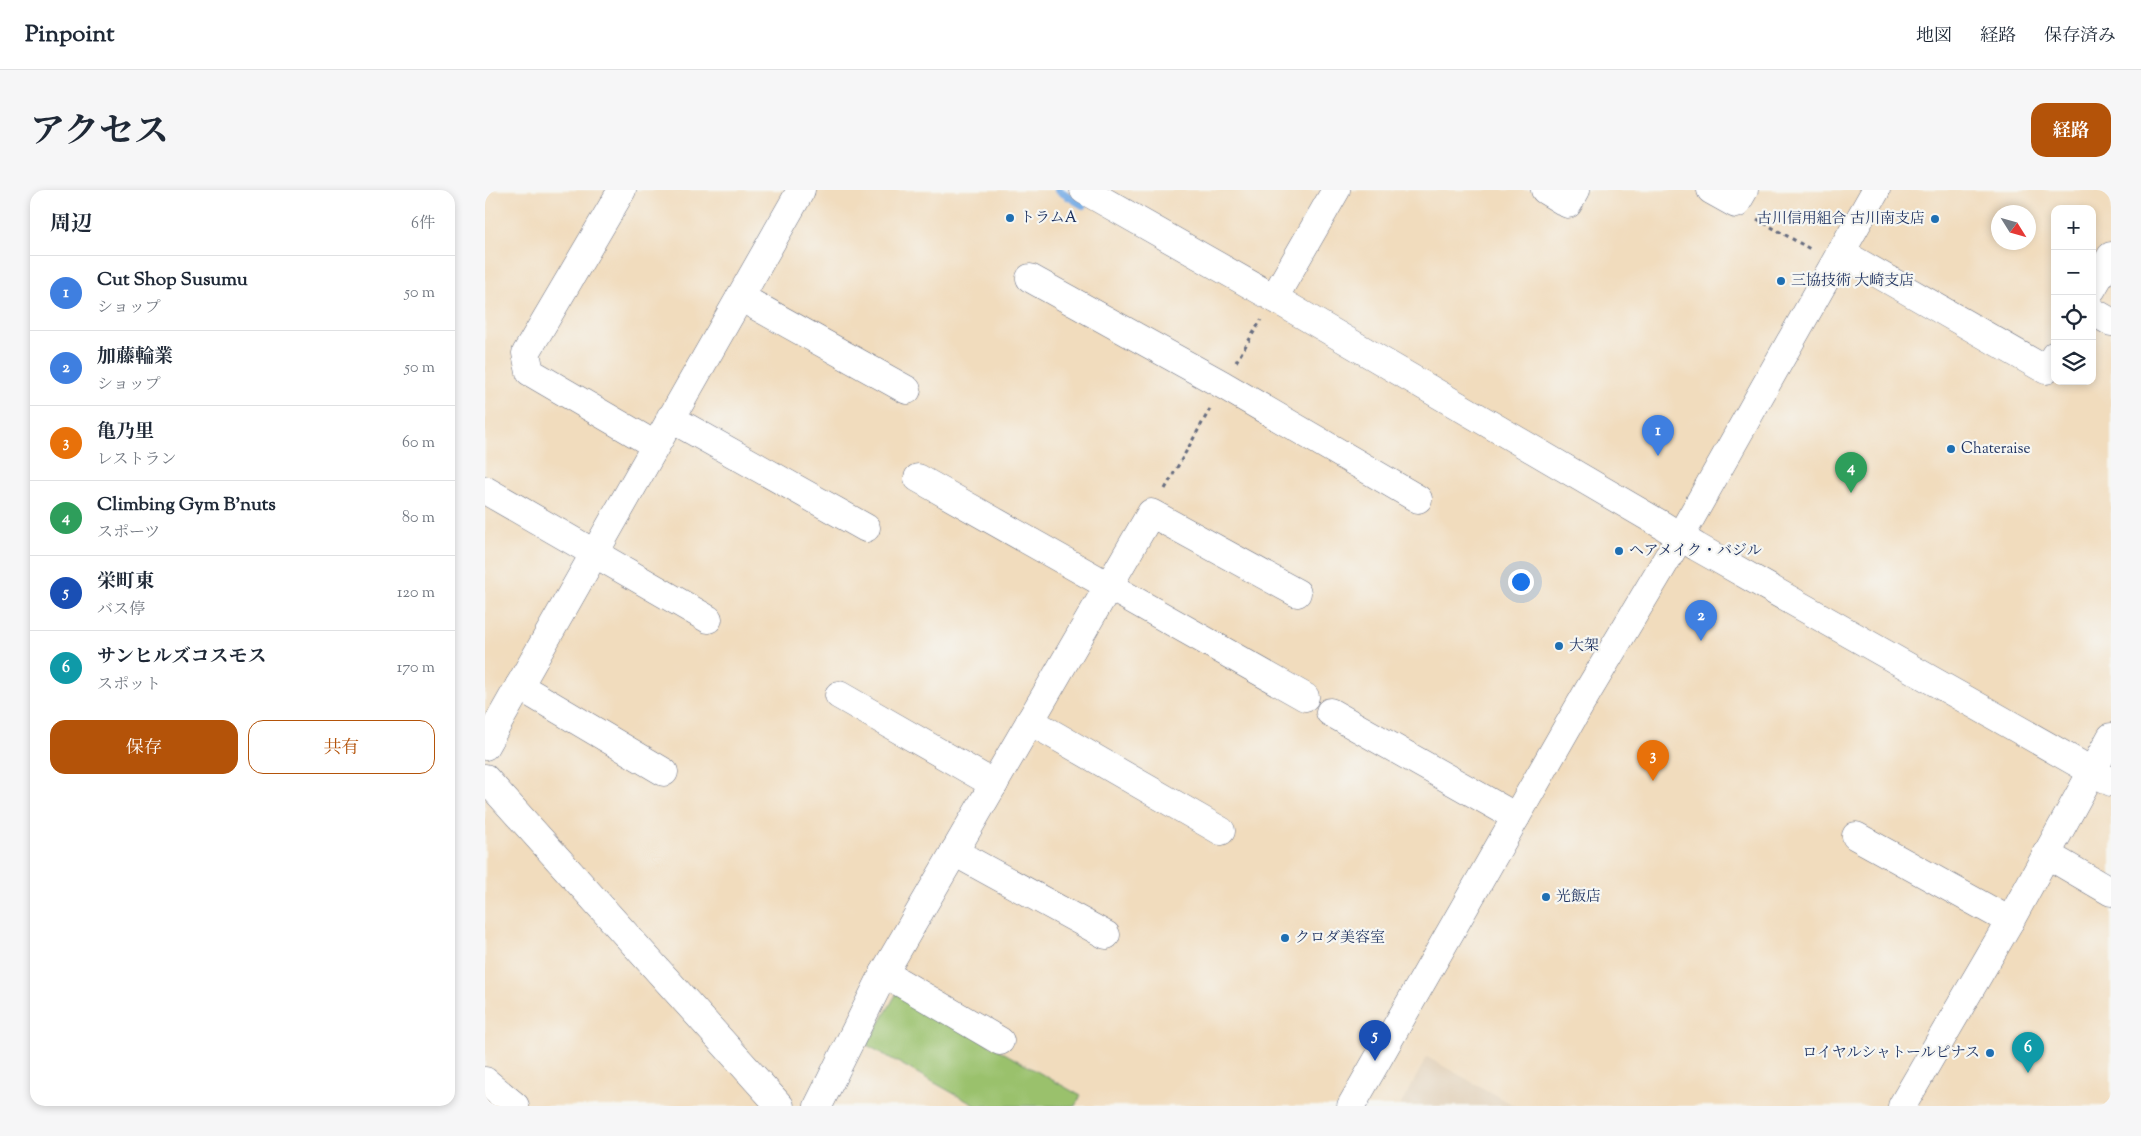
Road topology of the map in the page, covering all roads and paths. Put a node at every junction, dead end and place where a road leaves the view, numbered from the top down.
1 (621, 190) edge
2 (801, 190) edge
3 (1083, 190) edge
4 (1335, 190) edge
5 (1545, 190) edge
6 (1576, 190) edge
7 (1711, 190) edge
8 (1876, 190) edge
9 (1740, 197) edge
10 (1829, 253) junction
11 (2111, 256) edge
12 (1030, 278) dead end
13 (2096, 282) edge
14 (740, 297) junction
15 (1274, 298) junction
16 (2096, 313) edge
17 (2111, 322) edge
18 (2051, 362) edge
19 (907, 390) dead end
20 (671, 418) junction
21 (655, 445) junction
22 (918, 478) dead end
23 (485, 490) edge
24 (1418, 499) dead end
25 (866, 528) dead end
26 (1680, 537) junction
27 (594, 553) junction
28 (1108, 586) junction
29 (1297, 593) dead end
30 (708, 619) dead end
31 (519, 686) junction
32 (839, 696) dead end
33 (1305, 697) dead end
34 (1330, 712) dead end
35 (1030, 721) junction
36 (2111, 737) edge
37 (485, 746) edge
38 (663, 772) dead end
39 (2101, 777) edge
40 (485, 778) edge
41 (994, 784) junction
42 (1516, 817) junction
43 (1221, 831) dead end
44 (1856, 836) dead end
45 (954, 852) junction
46 (2046, 854) junction
47 (2111, 892) edge
48 (2010, 921) junction
49 (1106, 935) dead end
50 (884, 974) junction
51 (1000, 1041) dead end
52 (485, 1082) edge
53 (515, 1106) edge
54 (780, 1106) edge
55 (818, 1106) edge
56 (1351, 1106) edge
57 (1902, 1106) edge

1 - 21 street
2 - 14 street
3 - 15 street
4 - 15 street
5 - 6 street
7 - 9 street
8 - 10 street
9 - 10 path
10 - 18 street
10 - 26 street
11 - 13 street
12 - 24 street
14 - 19 street
14 - 20 street
15 - 26 street
16 - 17 street
20 - 21 street
20 - 25 street
21 - 27 street
22 - 28 street
23 - 27 street
26 - 39 street
26 - 42 street
27 - 30 street
27 - 31 street
28 - 29 street
28 - 33 street
28 - 35 street
31 - 37 street
31 - 38 street
32 - 41 street
34 - 42 street
35 - 41 street
35 - 43 street
36 - 39 street
39 - 46 street
40 - 54 street
41 - 45 street
42 - 56 street
44 - 48 street
45 - 49 street
45 - 50 street
46 - 47 street
46 - 48 street
48 - 57 street
50 - 51 street
50 - 55 street
52 - 53 street

